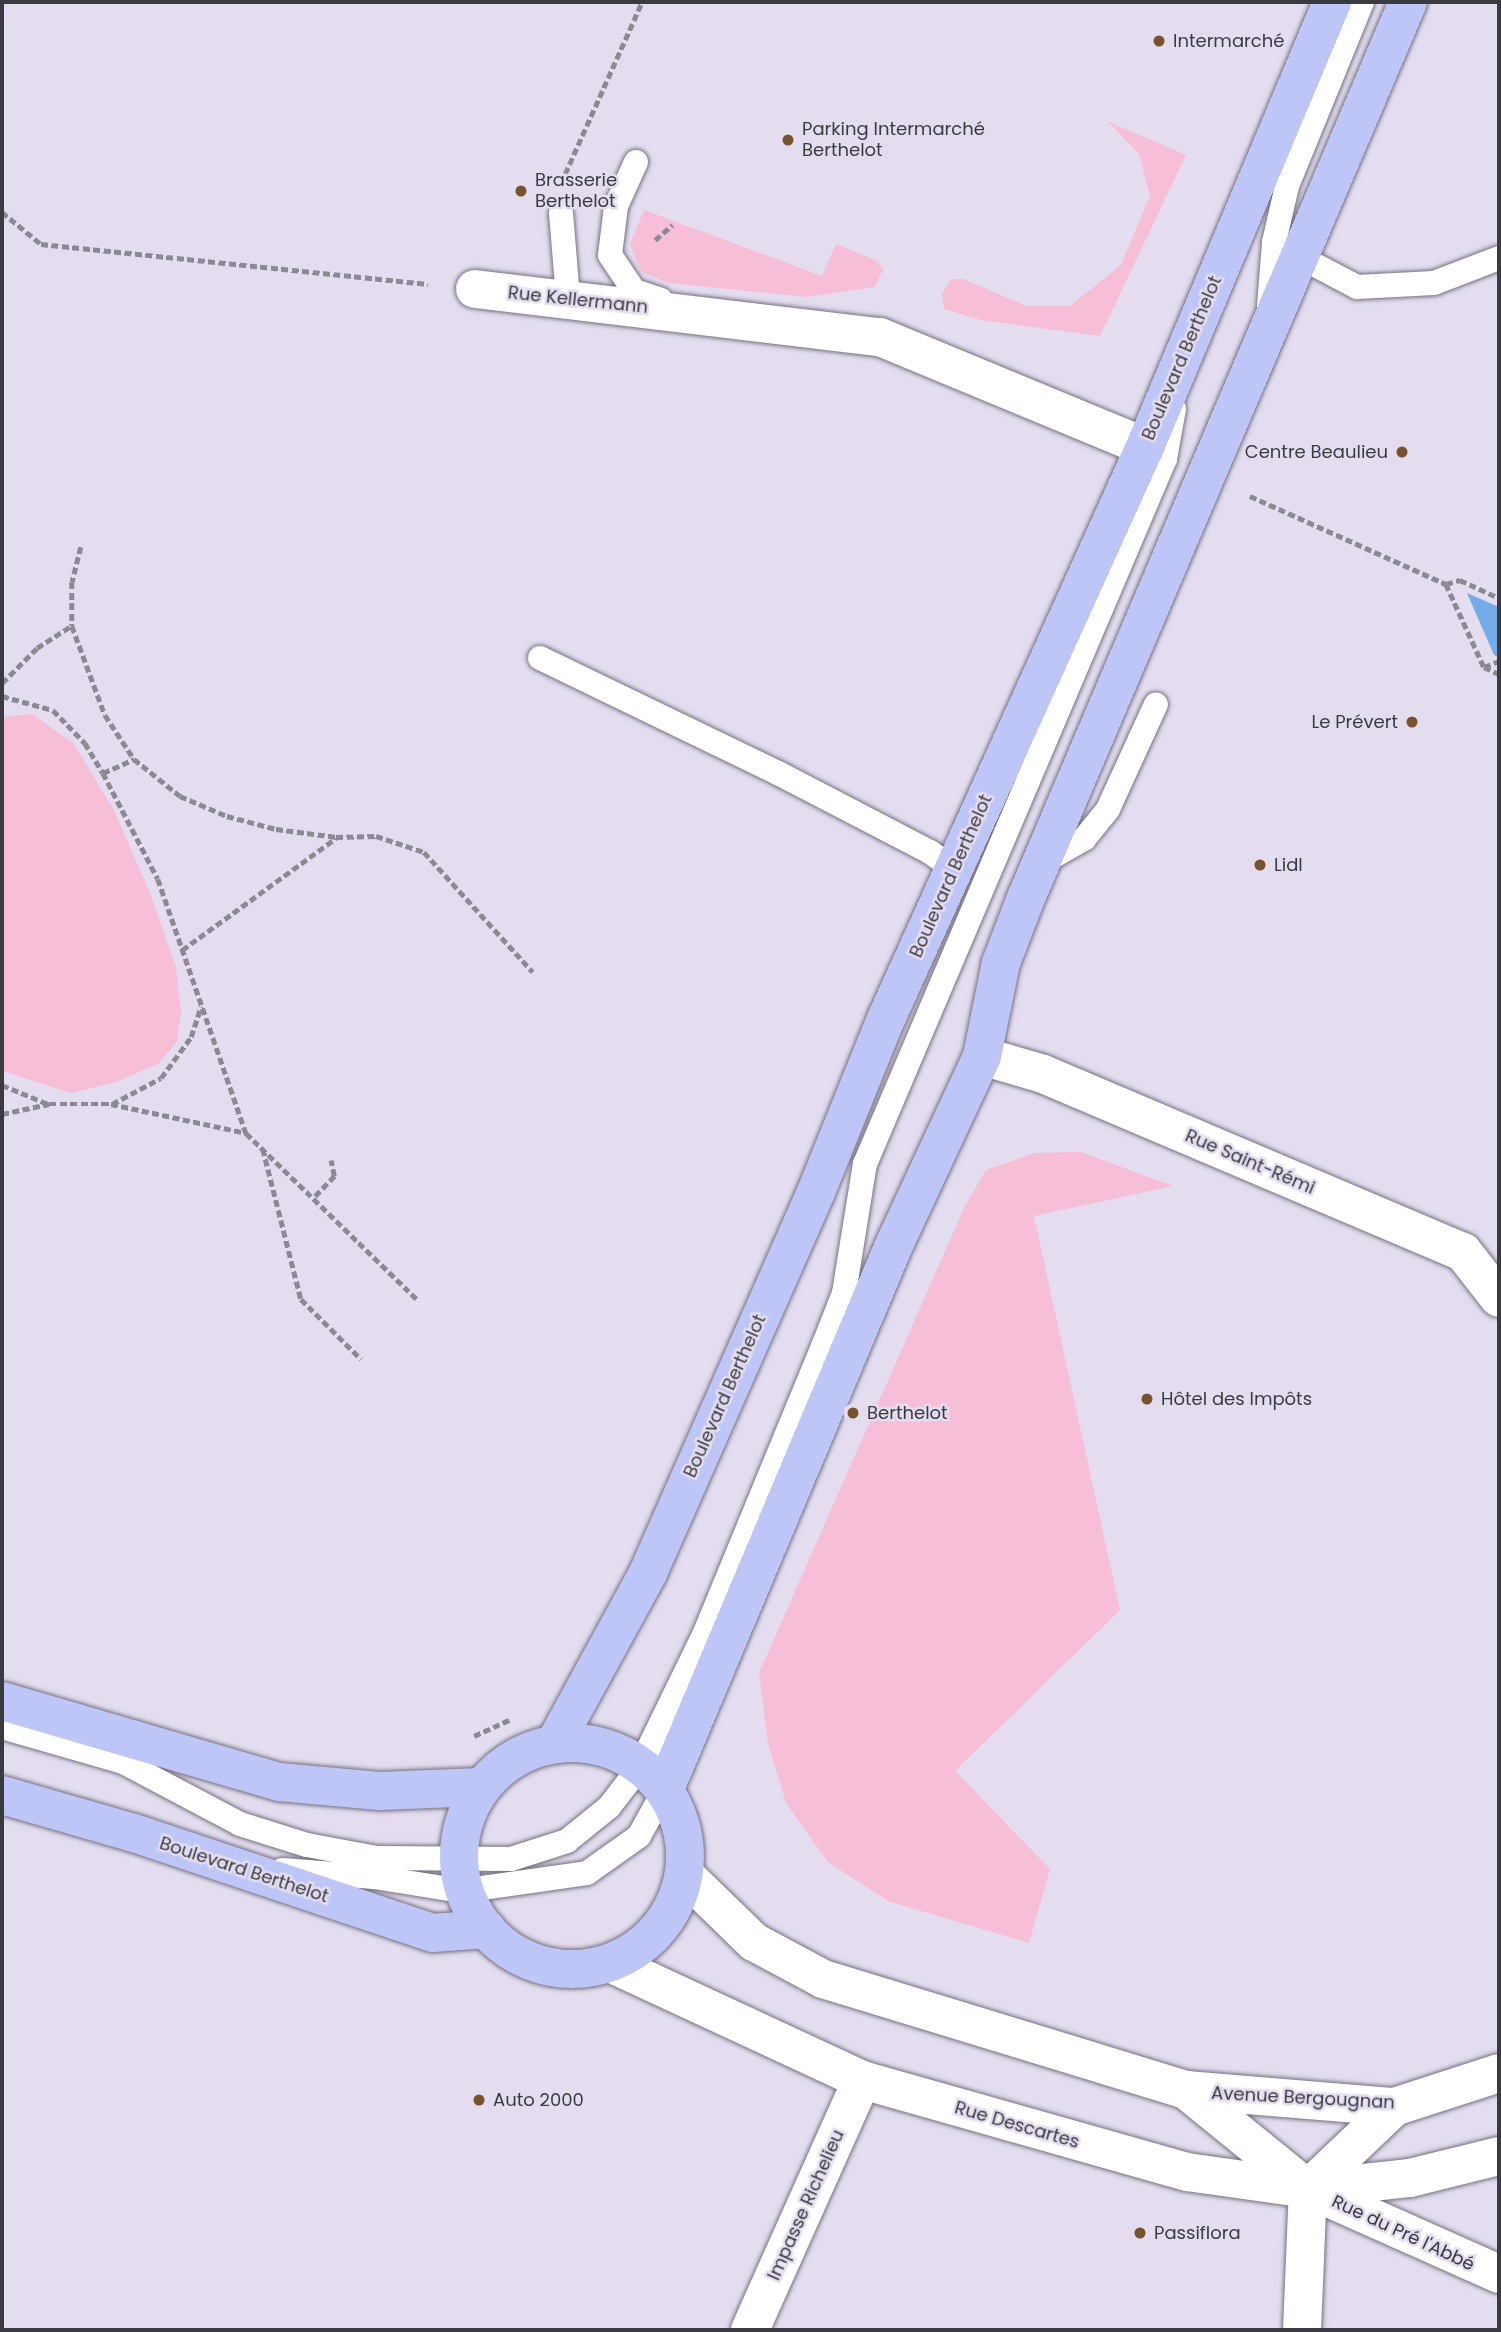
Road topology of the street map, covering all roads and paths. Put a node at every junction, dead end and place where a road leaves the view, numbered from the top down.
1 (642, 2) edge
2 (1332, 2) edge
3 (1362, 2) edge
4 (1408, 2) edge
5 (636, 162) dead end
6 (563, 180) dead end
7 (2, 212) edge
8 (561, 213) dead end
9 (1298, 256) junction
10 (1499, 258) edge
11 (475, 289) joint
12 (568, 299) junction
13 (701, 313) junction
14 (1267, 328) junction
15 (1182, 360) junction
16 (1145, 447) junction
17 (1255, 483) dead end
18 (81, 547) dead end
19 (1446, 584) junction
20 (1499, 598) edge
21 (72, 626) junction
22 (540, 658) dead end
23 (1499, 661) edge
24 (1484, 667) junction
25 (1499, 674) edge
26 (2, 683) edge
27 (2, 696) edge
28 (1156, 704) dead end
29 (134, 759) junction
30 (103, 773) junction
31 (336, 837) junction
32 (1045, 861) junction
33 (953, 869) junction
34 (182, 950) junction
35 (533, 972) dead end
36 (202, 1006) junction
37 (982, 1056) junction
38 (2, 1085) edge
39 (49, 1104) junction
40 (111, 1104) junction
41 (2, 1114) edge
42 (246, 1133) junction
43 (263, 1148) junction
44 (331, 1160) dead end
45 (315, 1196) junction
46 (1499, 1297) edge
47 (418, 1300) dead end
48 (361, 1359) dead end
49 (2, 1701) edge
50 (2, 1727) edge
51 (555, 1743) junction
52 (652, 1778) junction
53 (481, 1787) junction
54 (2, 1795) edge
55 (225, 1866) junction
56 (684, 1874) junction
57 (460, 1876) junction
58 (487, 1930) junction
59 (610, 1963) junction
60 (1499, 2073) edge
61 (862, 2080) junction
62 (1186, 2090) junction
63 (1394, 2106) junction
64 (1499, 2156) edge
65 (1308, 2189) junction
66 (1499, 2274) edge
67 (750, 2330) edge
68 (1302, 2330) edge

1 - 6 path
2 - 15 main road, Boulevard Berthelot
3 - 14 lane
4 - 9 main road
5 - 13 lane
7 - 11 path
8 - 12 lane
9 - 10 lane
9 - 14 main road
11 - 12 main road, Rue Kellermann
12 - 13 main road, Rue Kellermann
13 - 16 main road, Rue Kellermann
14 - 32 main road
15 - 16 main road, Boulevard Berthelot
15 - 52 lane
16 - 33 main road, Boulevard Berthelot
17 - 19 path
18 - 21 path
19 - 20 path
19 - 24 path
21 - 26 path
21 - 29 path
22 - 33 lane
23 - 24 path
24 - 25 path
27 - 30 path
28 - 32 lane
29 - 30 path
29 - 31 path
30 - 34 path
31 - 34 path
31 - 35 path
32 - 37 main road
33 - 51 main road, Boulevard Berthelot
34 - 36 path
36 - 40 path
36 - 42 path
37 - 46 main road, Rue Saint-Rémi
37 - 52 main road
38 - 39 path
39 - 40 path
39 - 41 path
40 - 42 path
42 - 43 path
43 - 45 path
43 - 48 path
44 - 45 path
45 - 47 path
49 - 53 main road
50 - 57 lane
51 - 52 main road
51 - 53 main road
52 - 56 main road
52 - 57 lane
52 - 57 lane
53 - 57 main road
54 - 55 main road, Boulevard Berthelot
55 - 57 lane
55 - 58 main road, Boulevard Berthelot
56 - 59 main road
56 - 62 main road
57 - 58 main road
58 - 59 main road
59 - 61 main road, Rue Descartes
60 - 63 main road, Avenue Bergougnan
61 - 65 main road, Rue Descartes
61 - 67 main road, Impasse Richelieu
62 - 63 main road, Avenue Bergougnan
62 - 65 main road
63 - 65 main road
64 - 65 main road
65 - 66 main road, Rue du Pré l'Abbé
65 - 68 main road

